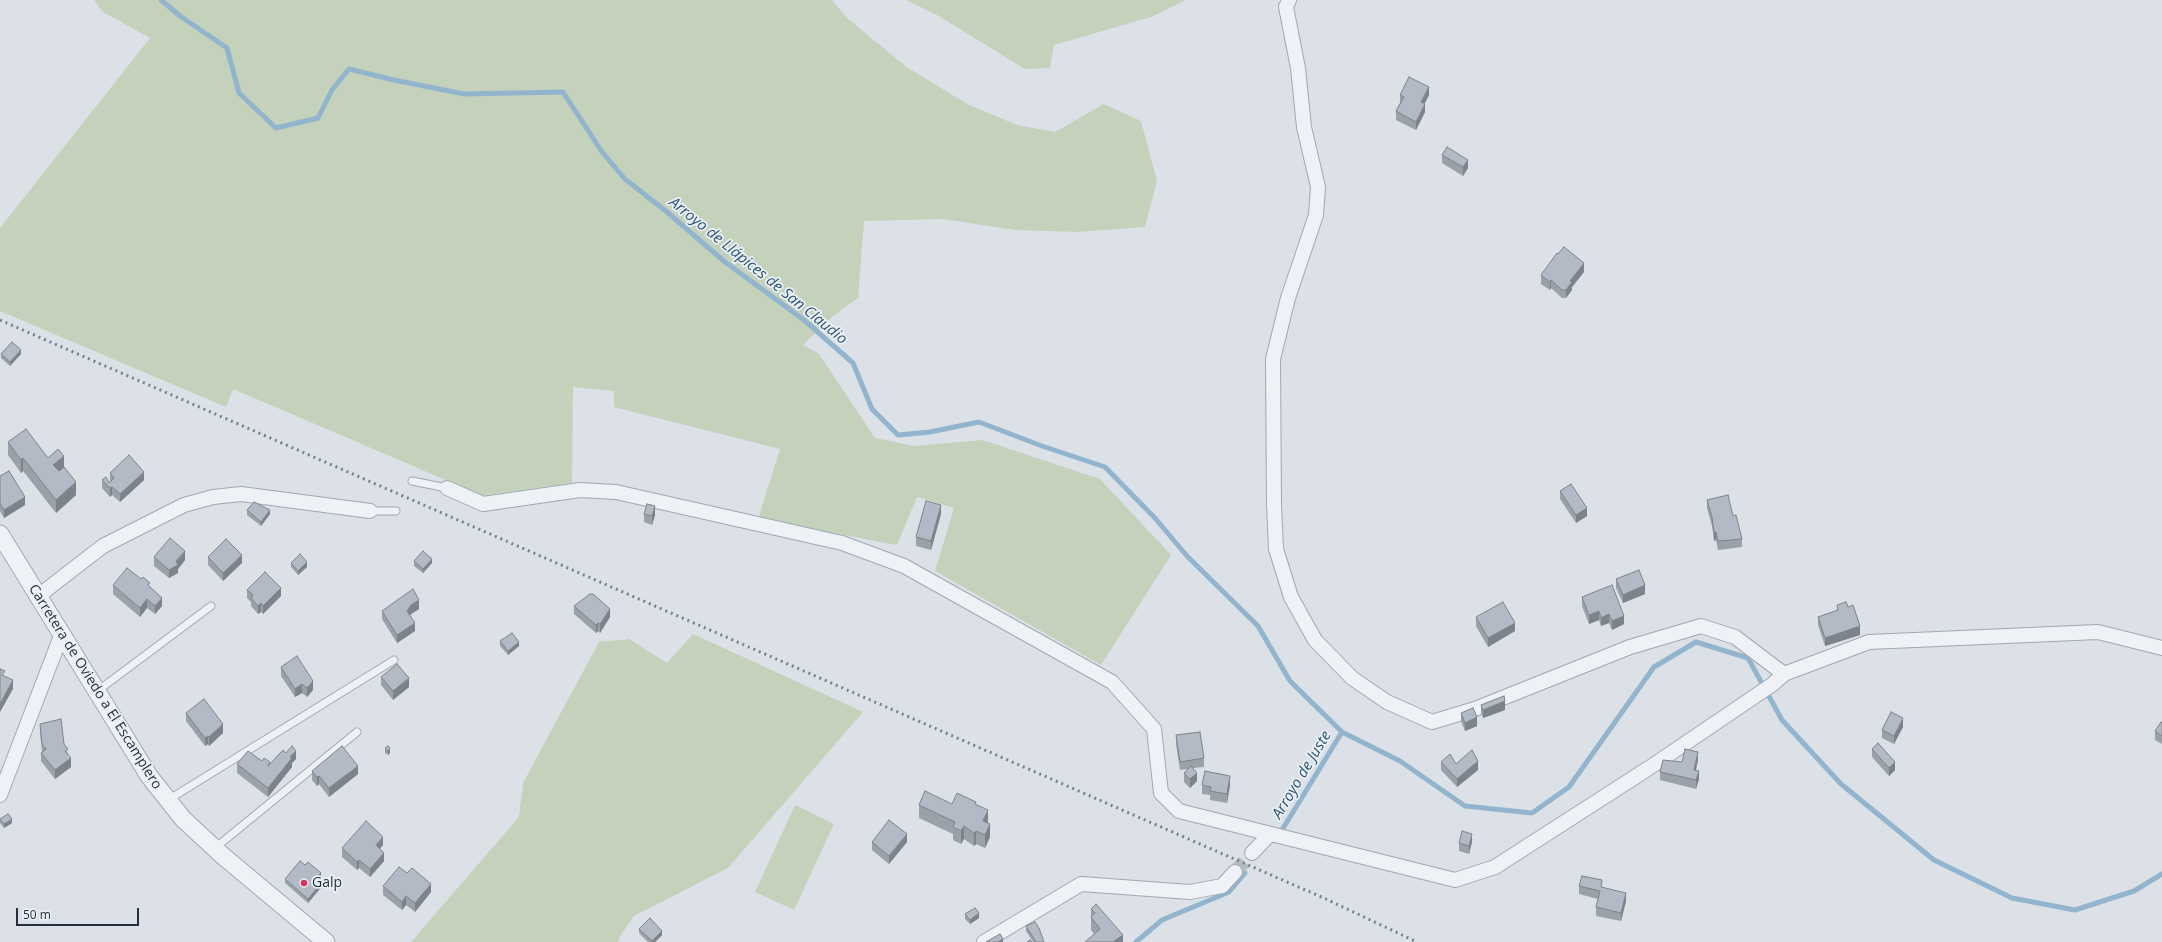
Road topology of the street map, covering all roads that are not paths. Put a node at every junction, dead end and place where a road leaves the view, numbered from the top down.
1 (1289, 0) edge
2 (412, 480) dead end
3 (447, 488) joint
4 (370, 511) joint
5 (396, 511) dead end
6 (0, 534) edge
7 (37, 597) junction
8 (211, 606) dead end
9 (61, 636) junction
10 (2162, 648) edge
11 (394, 660) dead end
12 (1784, 674) junction
13 (96, 692) junction
14 (357, 732) dead end
15 (0, 795) edge
16 (168, 800) junction
17 (1270, 834) junction
18 (214, 848) junction
19 (1252, 854) tunnel mouth
20 (1235, 872) tunnel mouth
21 (326, 942) edge
22 (984, 942) edge

1 - 12 street
2 - 3 lane
3 - 17 street
4 - 5 lane
4 - 7 street
6 - 7 street, Carretera de Oviedo a El Escamplero
7 - 9 street, Carretera de Oviedo a El Escamplero
8 - 13 lane
9 - 13 street, Carretera de Oviedo a El Escamplero
9 - 15 street
10 - 12 street
11 - 16 lane
12 - 17 street
13 - 16 street, Carretera de Oviedo a El Escamplero
14 - 18 lane
16 - 18 street, Carretera de Oviedo a El Escamplero
17 - 19 street
18 - 21 street, Carretera de Oviedo a El Escamplero
20 - 22 street

